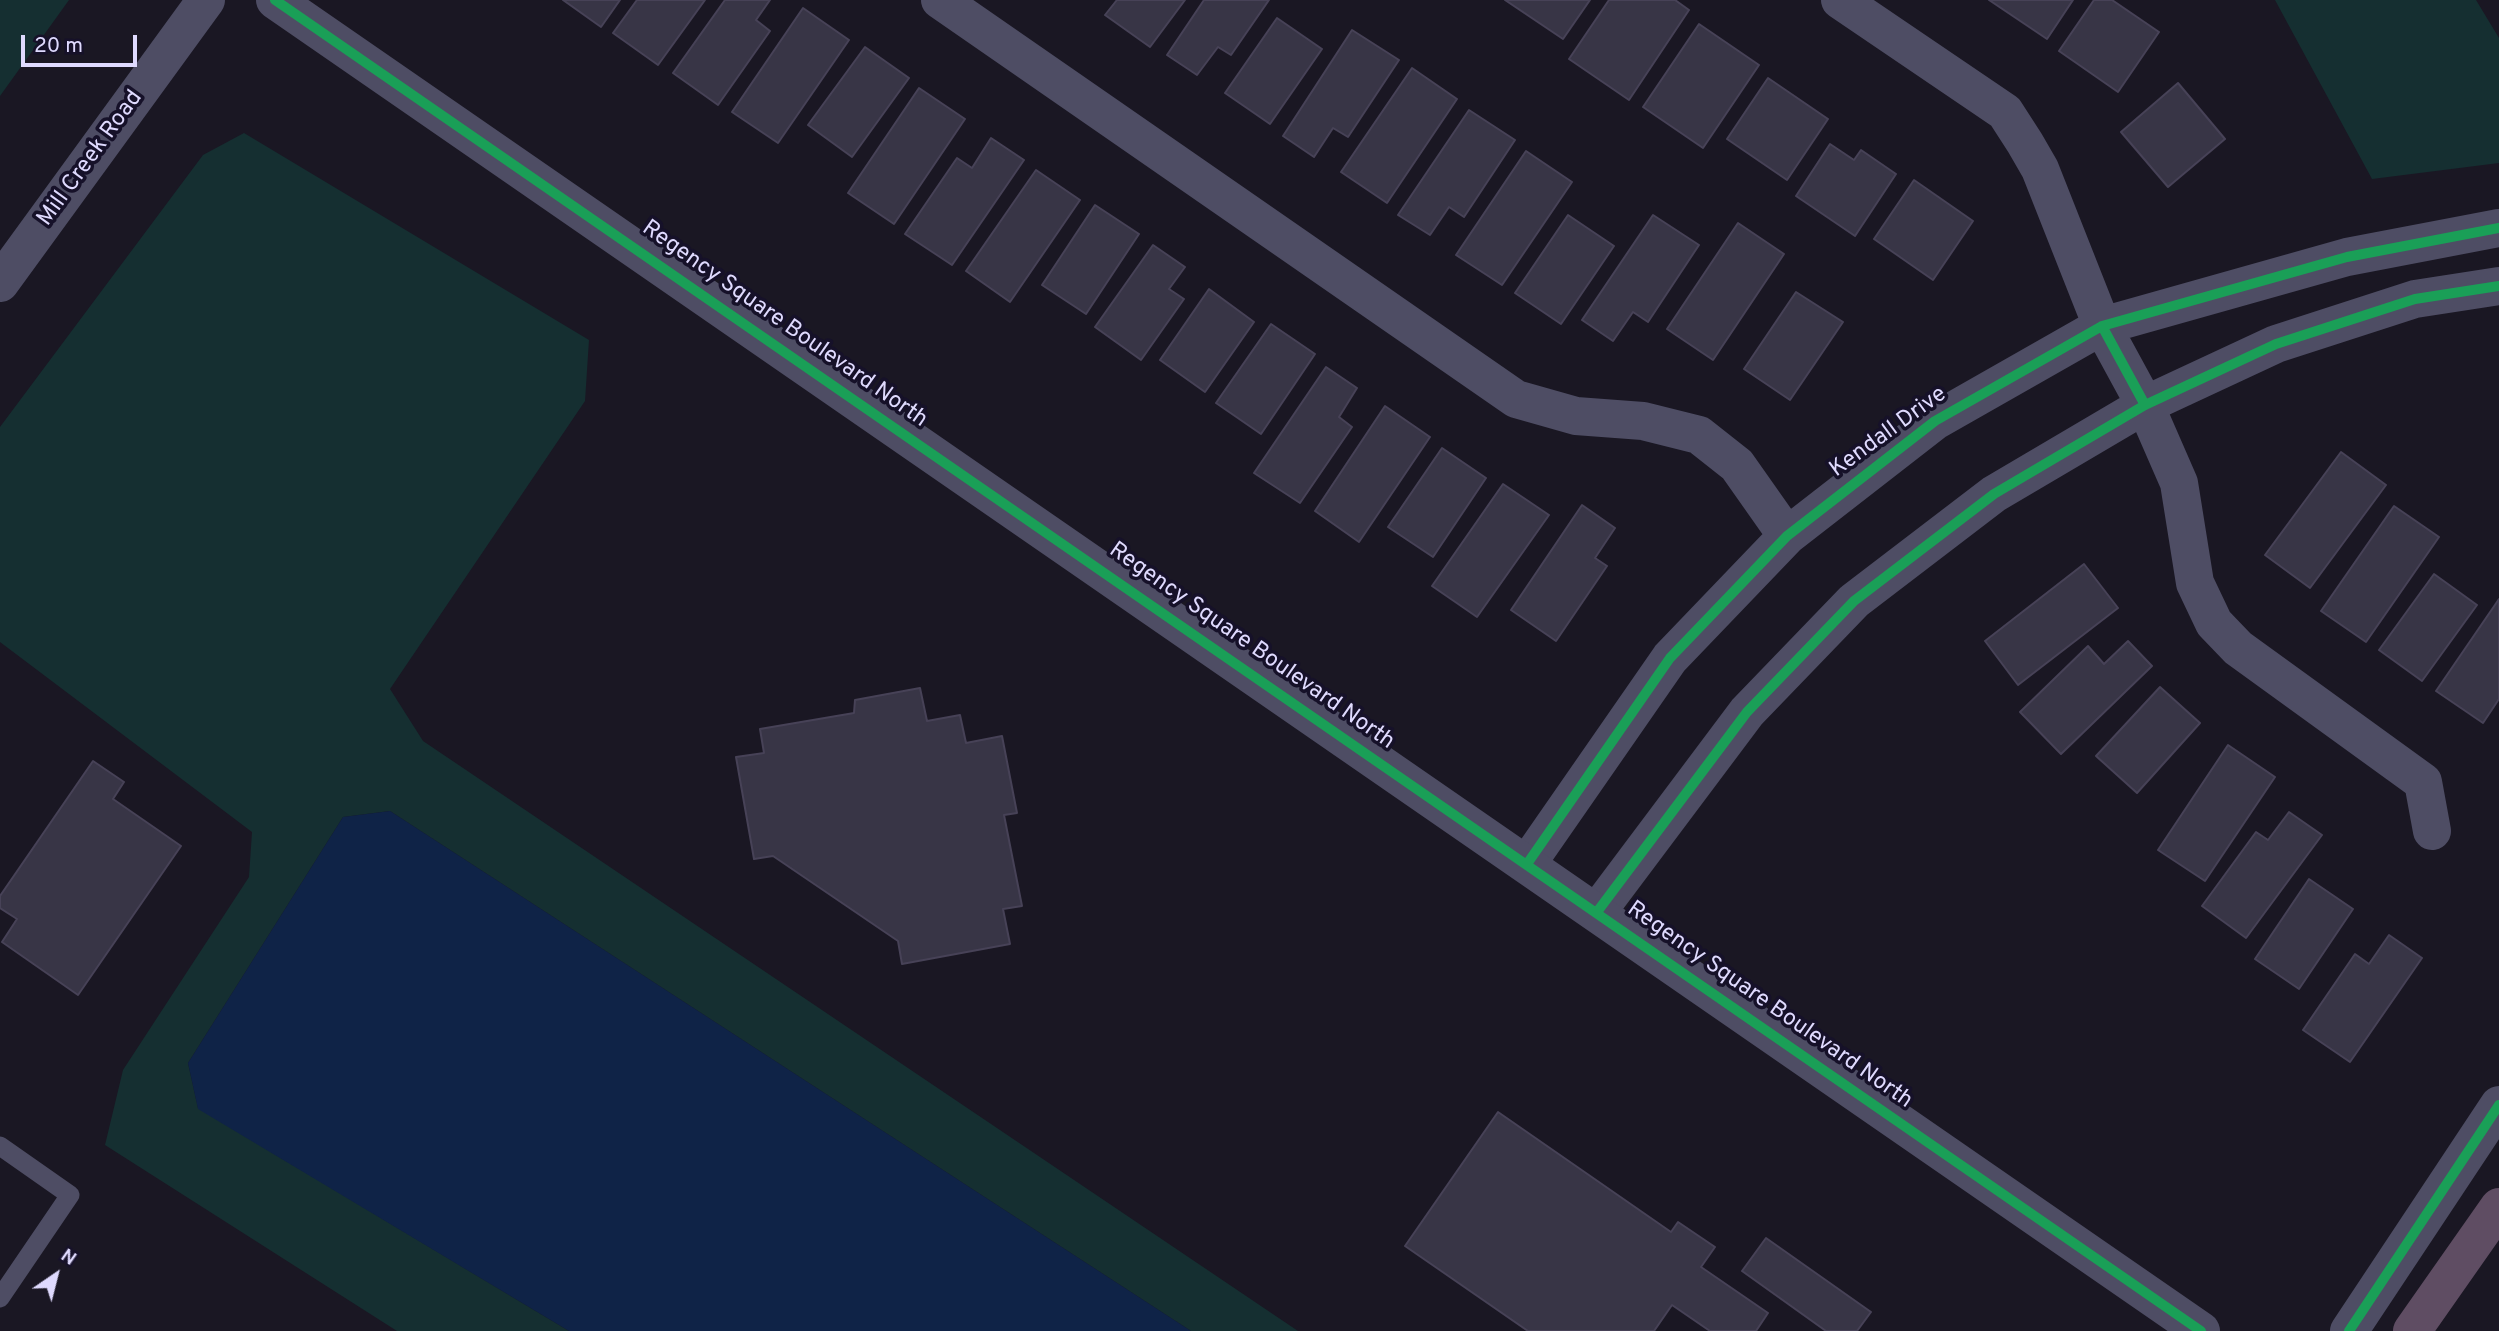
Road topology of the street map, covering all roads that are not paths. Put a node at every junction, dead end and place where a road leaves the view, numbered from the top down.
1 (206, 0) edge
2 (275, 0) edge
3 (940, 0) edge
4 (1840, 0) edge
5 (2499, 228) edge
6 (0, 283) edge
7 (2499, 286) edge
8 (2102, 326) junction
9 (2145, 405) junction
10 (1787, 536) junction
11 (2432, 831) dead end
12 (1527, 864) junction
13 (1597, 912) junction
14 (2499, 1105) edge
15 (0, 1146) edge
16 (2499, 1207) edge
17 (0, 1298) edge
18 (2201, 1331) edge
19 (2349, 1331) edge
20 (2412, 1331) edge

1 - 6 street, Mill Creek Road
2 - 12 street, Regency Square Boulevard North
3 - 10 street
4 - 8 street
5 - 8 street, Kendall Drive
7 - 9 street
8 - 9 street
8 - 10 street, Kendall Drive
9 - 11 street
9 - 13 street
10 - 12 street, Kendall Drive
12 - 13 street, Regency Square Boulevard North
13 - 18 street, Regency Square Boulevard North
14 - 19 street
15 - 17 lane
16 - 20 highway

